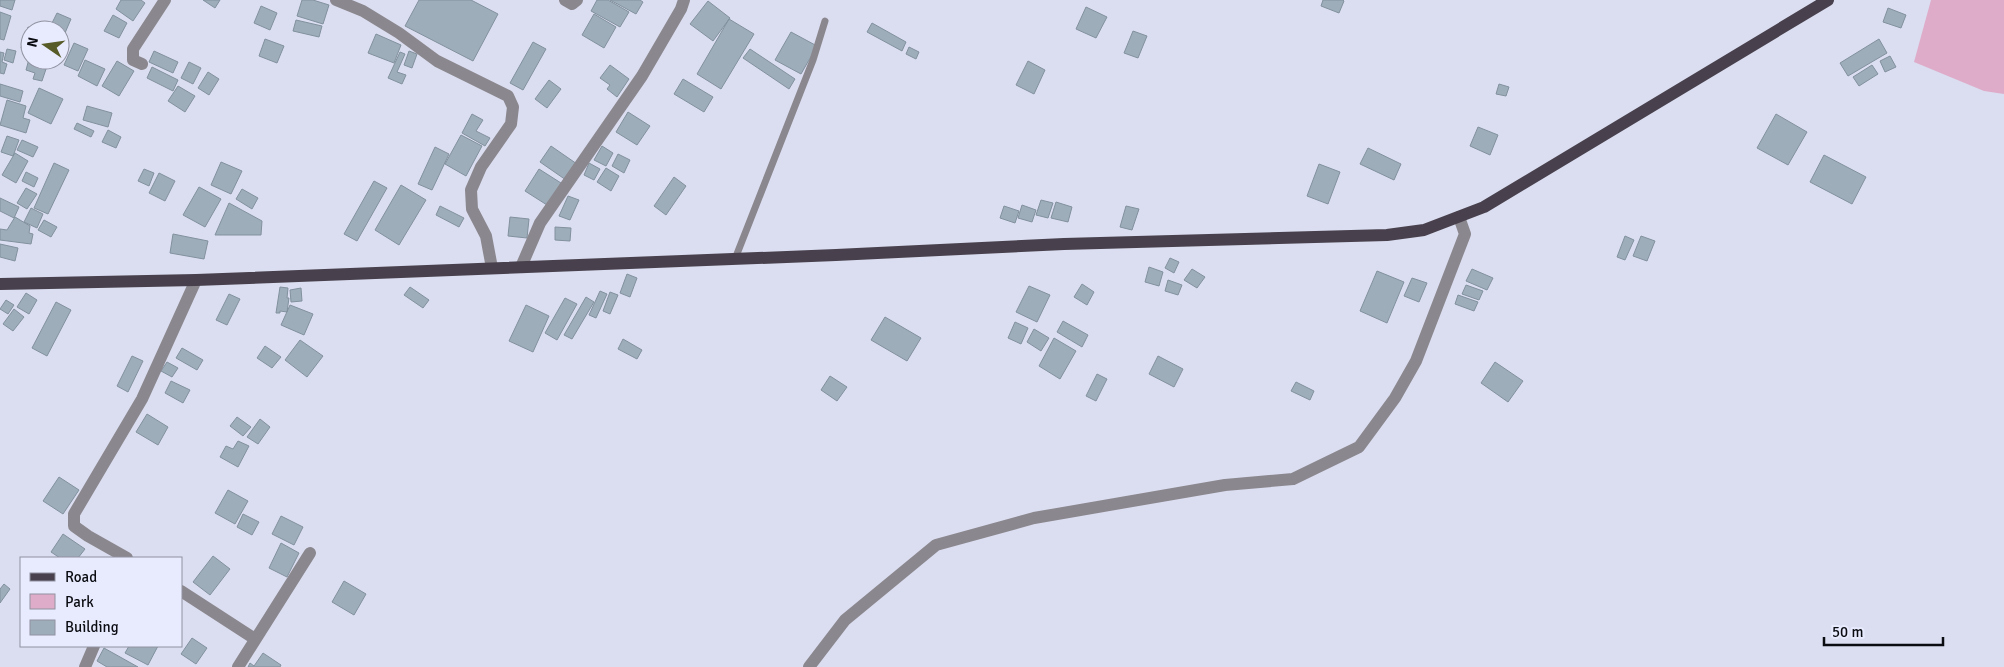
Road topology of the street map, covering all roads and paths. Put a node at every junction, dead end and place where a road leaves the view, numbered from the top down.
1 (165, 0) edge
2 (336, 0) edge
3 (565, 0) edge
4 (576, 0) edge
5 (684, 0) edge
6 (1828, 0) edge
7 (825, 21) dead end
8 (142, 64) dead end
9 (1459, 217) junction
10 (735, 259) junction
11 (521, 267) junction
12 (492, 268) junction
13 (196, 280) junction
14 (0, 284) edge
15 (310, 553) dead end
16 (125, 557) edge
17 (182, 592) edge
18 (255, 639) junction
19 (94, 647) edge
20 (85, 667) edge
21 (238, 667) edge
22 (809, 667) edge

1 - 8 street
2 - 12 street
3 - 4 street
5 - 11 street
6 - 9 main road
7 - 10 lane
9 - 10 main road
9 - 22 street
10 - 11 main road
11 - 12 main road
12 - 13 main road
13 - 14 main road
13 - 16 street
15 - 18 street
17 - 18 street
18 - 21 street
19 - 20 street

